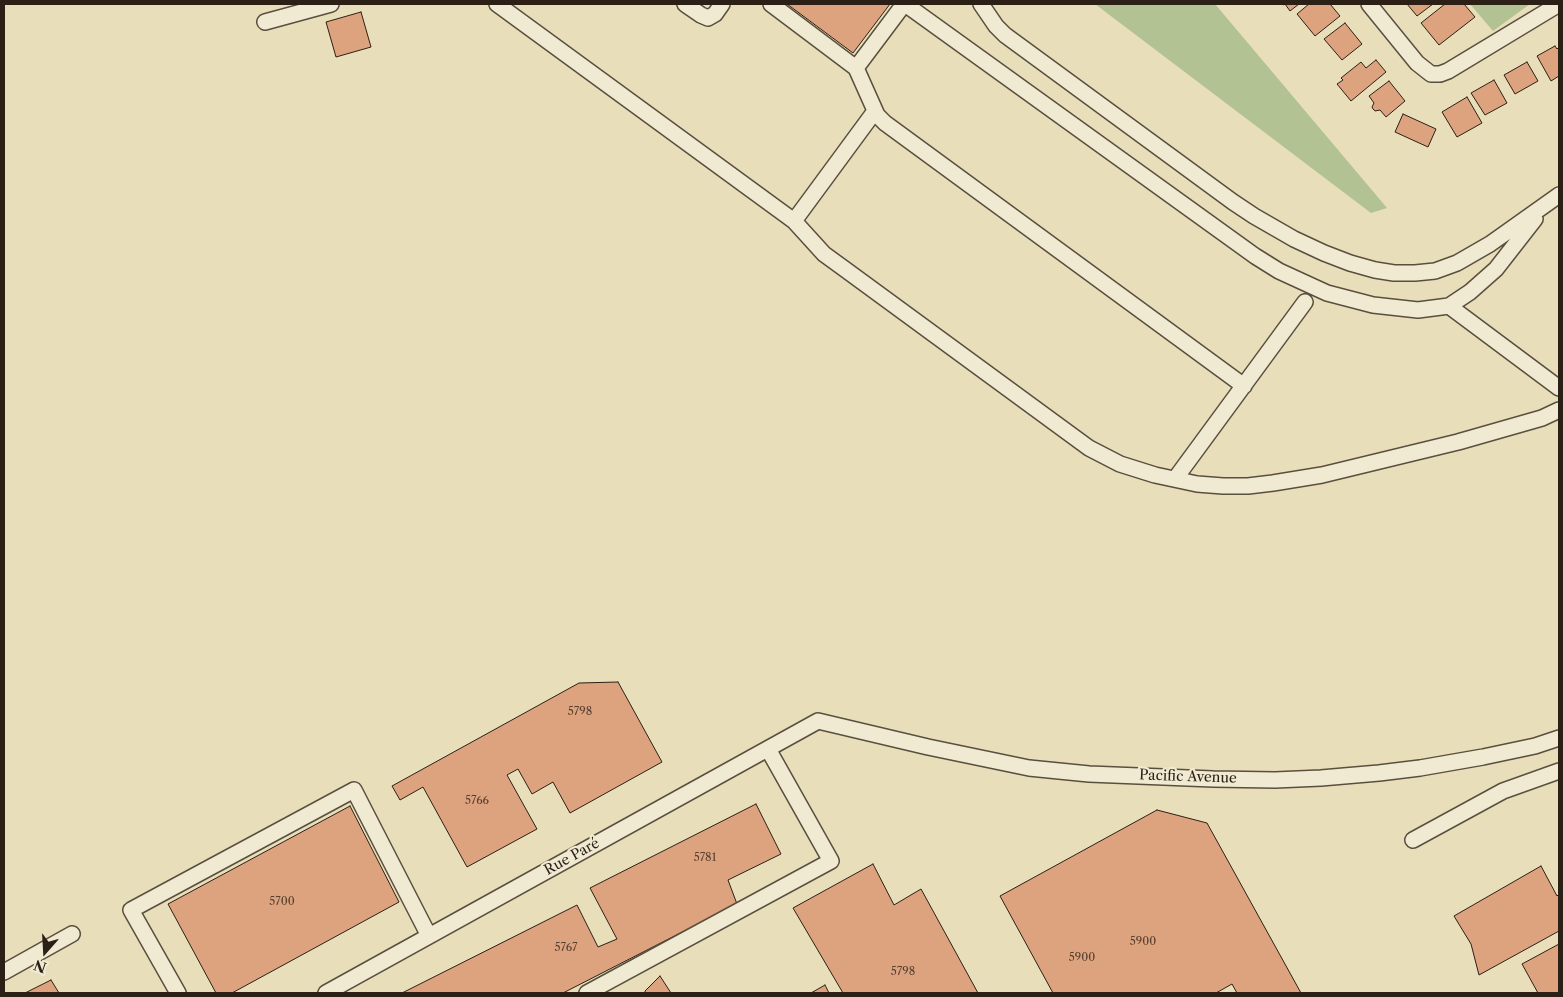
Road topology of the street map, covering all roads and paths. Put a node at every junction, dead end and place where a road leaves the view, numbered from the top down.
1 (331, 4) edge
2 (497, 4) edge
3 (685, 4) edge
4 (722, 4) edge
5 (771, 4) edge
6 (904, 4) edge
7 (981, 4) edge
8 (1369, 4) edge
9 (1559, 4) edge
10 (265, 22) dead end
11 (856, 68) junction
12 (875, 111) junction
13 (1559, 195) edge
14 (1546, 205) junction
15 (794, 222) junction
16 (1305, 302) dead end
17 (1449, 306) junction
18 (1244, 386) junction
19 (1559, 388) edge
20 (1559, 410) edge
21 (1175, 479) junction
22 (818, 721) joint
23 (1559, 738) edge
24 (768, 749) junction
25 (1559, 771) edge
26 (1413, 840) dead end
27 (72, 934) dead end
28 (429, 936) junction
29 (4, 972) edge
30 (349, 988) edge
31 (178, 993) edge
32 (326, 993) edge
33 (587, 993) edge

1 - 10 street
2 - 15 street
3 - 4 street
5 - 11 street
6 - 11 street
6 - 17 street
7 - 14 street
8 - 9 street
11 - 12 street
12 - 15 street
12 - 18 street
13 - 14 street
14 - 17 street
15 - 21 street
16 - 18 street
17 - 19 street
18 - 21 street
20 - 21 street
22 - 23 street, Pacific Avenue
22 - 24 street, Rue Paré
24 - 28 street, Rue Paré
24 - 33 street
25 - 26 street
27 - 29 street
28 - 30 street, Rue Paré
28 - 31 street
30 - 32 street, Rue Paré

